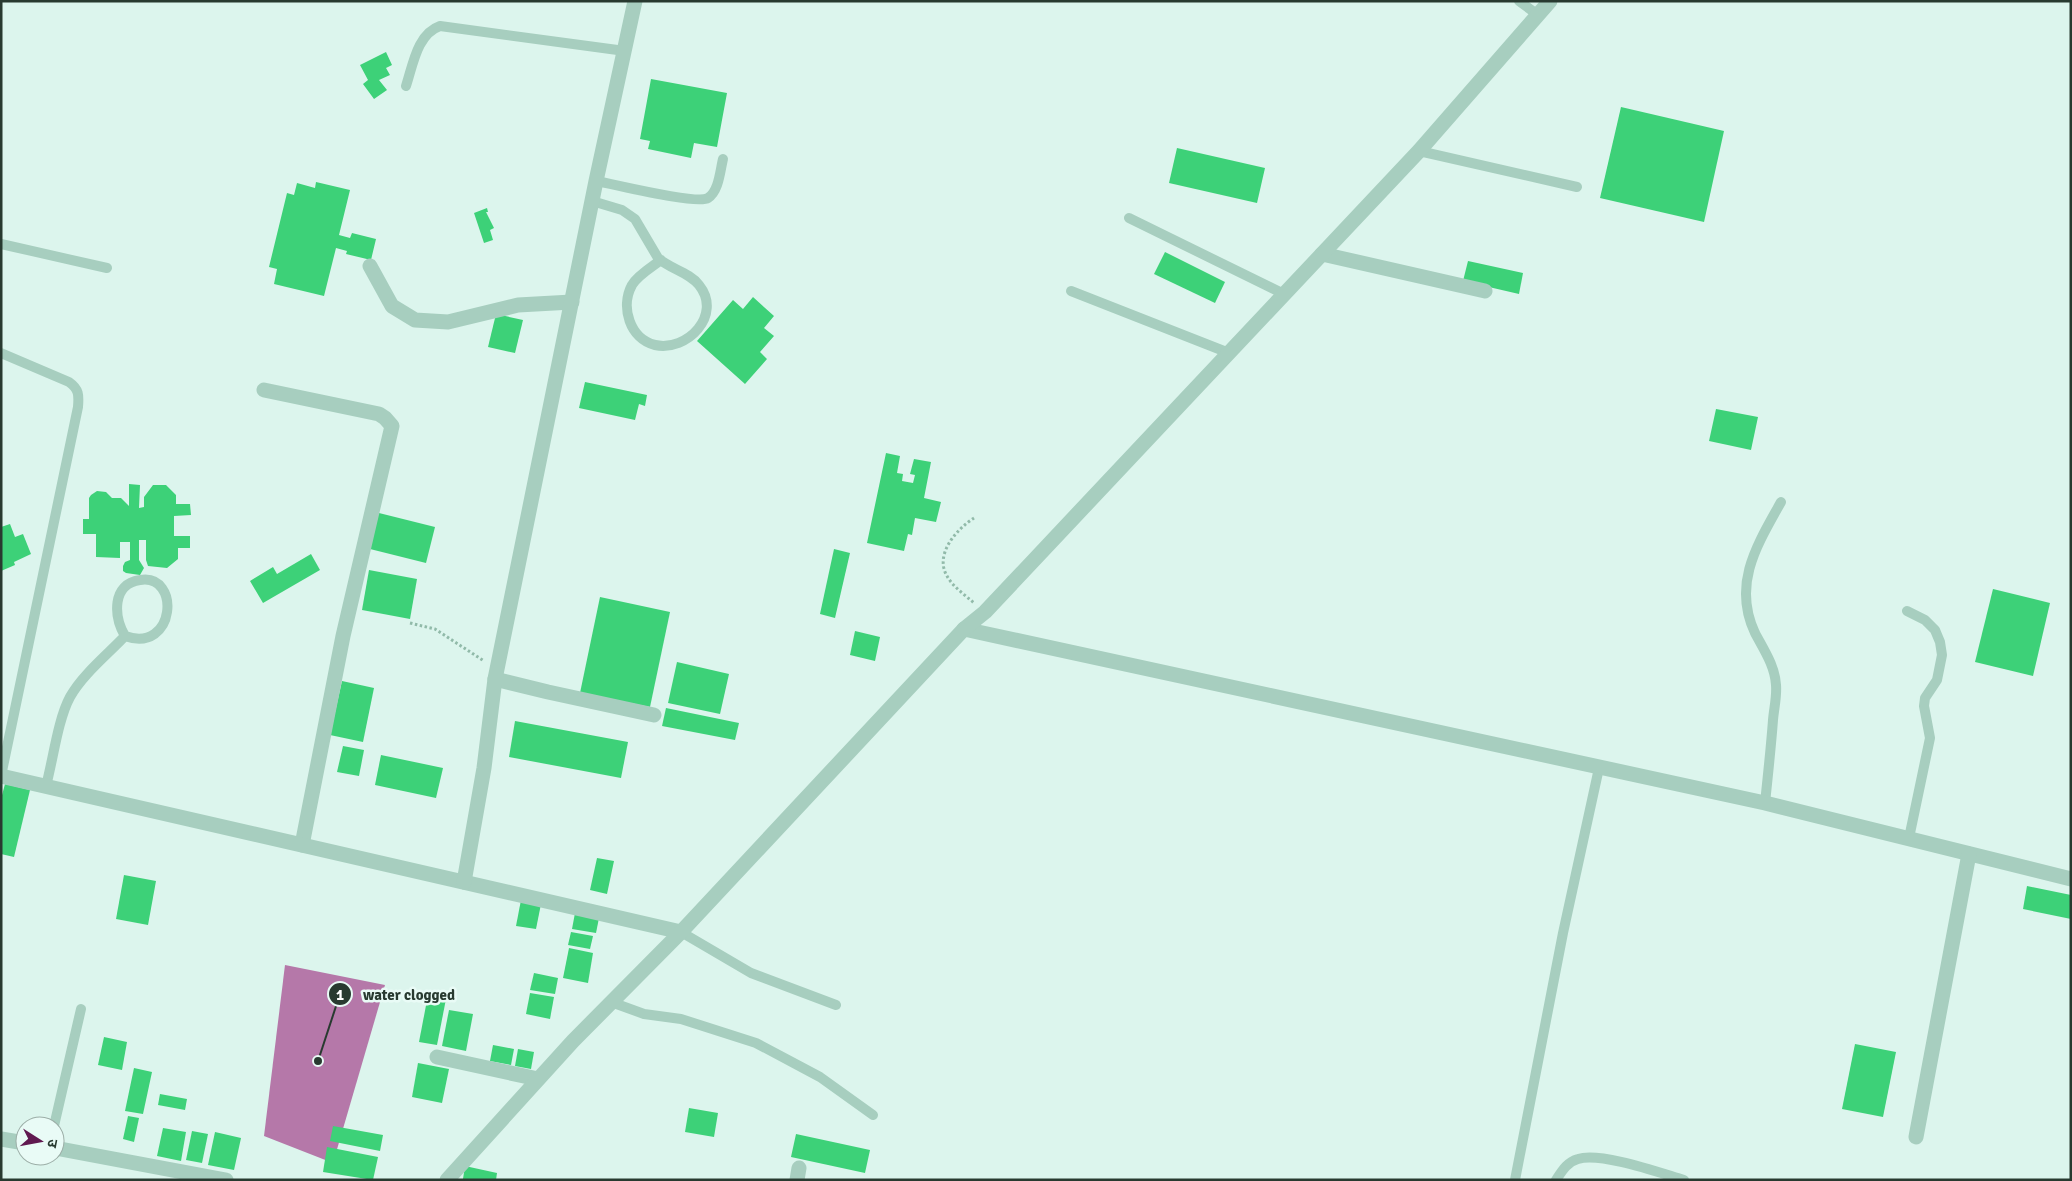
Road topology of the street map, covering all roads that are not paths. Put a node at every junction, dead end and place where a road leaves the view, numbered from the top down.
1 (636, 1) edge
2 (1519, 1) edge
3 (1550, 1) edge
4 (1538, 15) junction
5 (625, 51) junction
6 (406, 86) dead end
7 (1419, 151) junction
8 (723, 159) dead end
9 (596, 181) junction
10 (1577, 187) dead end
11 (592, 201) junction
12 (1129, 218) dead end
13 (1, 244) edge
14 (1322, 254) junction
15 (661, 260) junction
16 (370, 266) dead end
17 (108, 268) dead end
18 (1071, 291) dead end
19 (1485, 291) dead end
20 (1284, 294) junction
21 (572, 302) junction
22 (1230, 352) junction
23 (1, 353) edge
24 (264, 390) dead end
25 (1781, 502) dead end
26 (1907, 611) dead end
27 (964, 629) junction
28 (125, 636) junction
29 (496, 674) junction
30 (654, 715) dead end
31 (1599, 768) junction
32 (1, 776) edge
33 (46, 786) junction
34 (1765, 803) junction
35 (1909, 838) junction
36 (302, 845) junction
37 (1969, 854) junction
38 (2071, 879) edge
39 (464, 882) junction
40 (681, 932) junction
41 (611, 1002) junction
42 (836, 1005) dead end
43 (80, 1009) dead end
44 (437, 1057) dead end
45 (538, 1079) junction
46 (872, 1114) dead end
47 (56, 1116) edge
48 (1916, 1138) dead end
49 (1, 1139) edge
50 (15, 1141) edge
51 (65, 1150) edge
52 (226, 1180) edge
53 (447, 1180) edge
54 (1515, 1180) edge
55 (1556, 1180) edge
56 (1684, 1180) edge

1 - 5 street
2 - 4 lane
3 - 4 street
4 - 7 street
5 - 6 lane
5 - 9 street
7 - 10 lane
7 - 14 street
8 - 9 lane
9 - 11 street
11 - 15 lane
11 - 21 street
12 - 20 lane
13 - 17 lane
14 - 19 street
14 - 20 street
15 - 15 lane
16 - 21 street
18 - 22 lane
20 - 22 street
21 - 29 street
22 - 27 street
23 - 32 lane
24 - 36 street
25 - 34 lane
26 - 35 lane
27 - 31 street
27 - 40 street
28 - 28 lane
28 - 33 lane
29 - 30 street
29 - 39 street
31 - 34 street
31 - 54 lane
32 - 33 street
33 - 36 street
34 - 35 street
35 - 37 street
36 - 39 street
37 - 38 street
37 - 48 street
39 - 40 street
40 - 41 street
40 - 42 lane
41 - 45 street
41 - 46 lane
43 - 47 lane
44 - 45 street
45 - 53 street
49 - 50 street
51 - 52 street
55 - 56 lane

